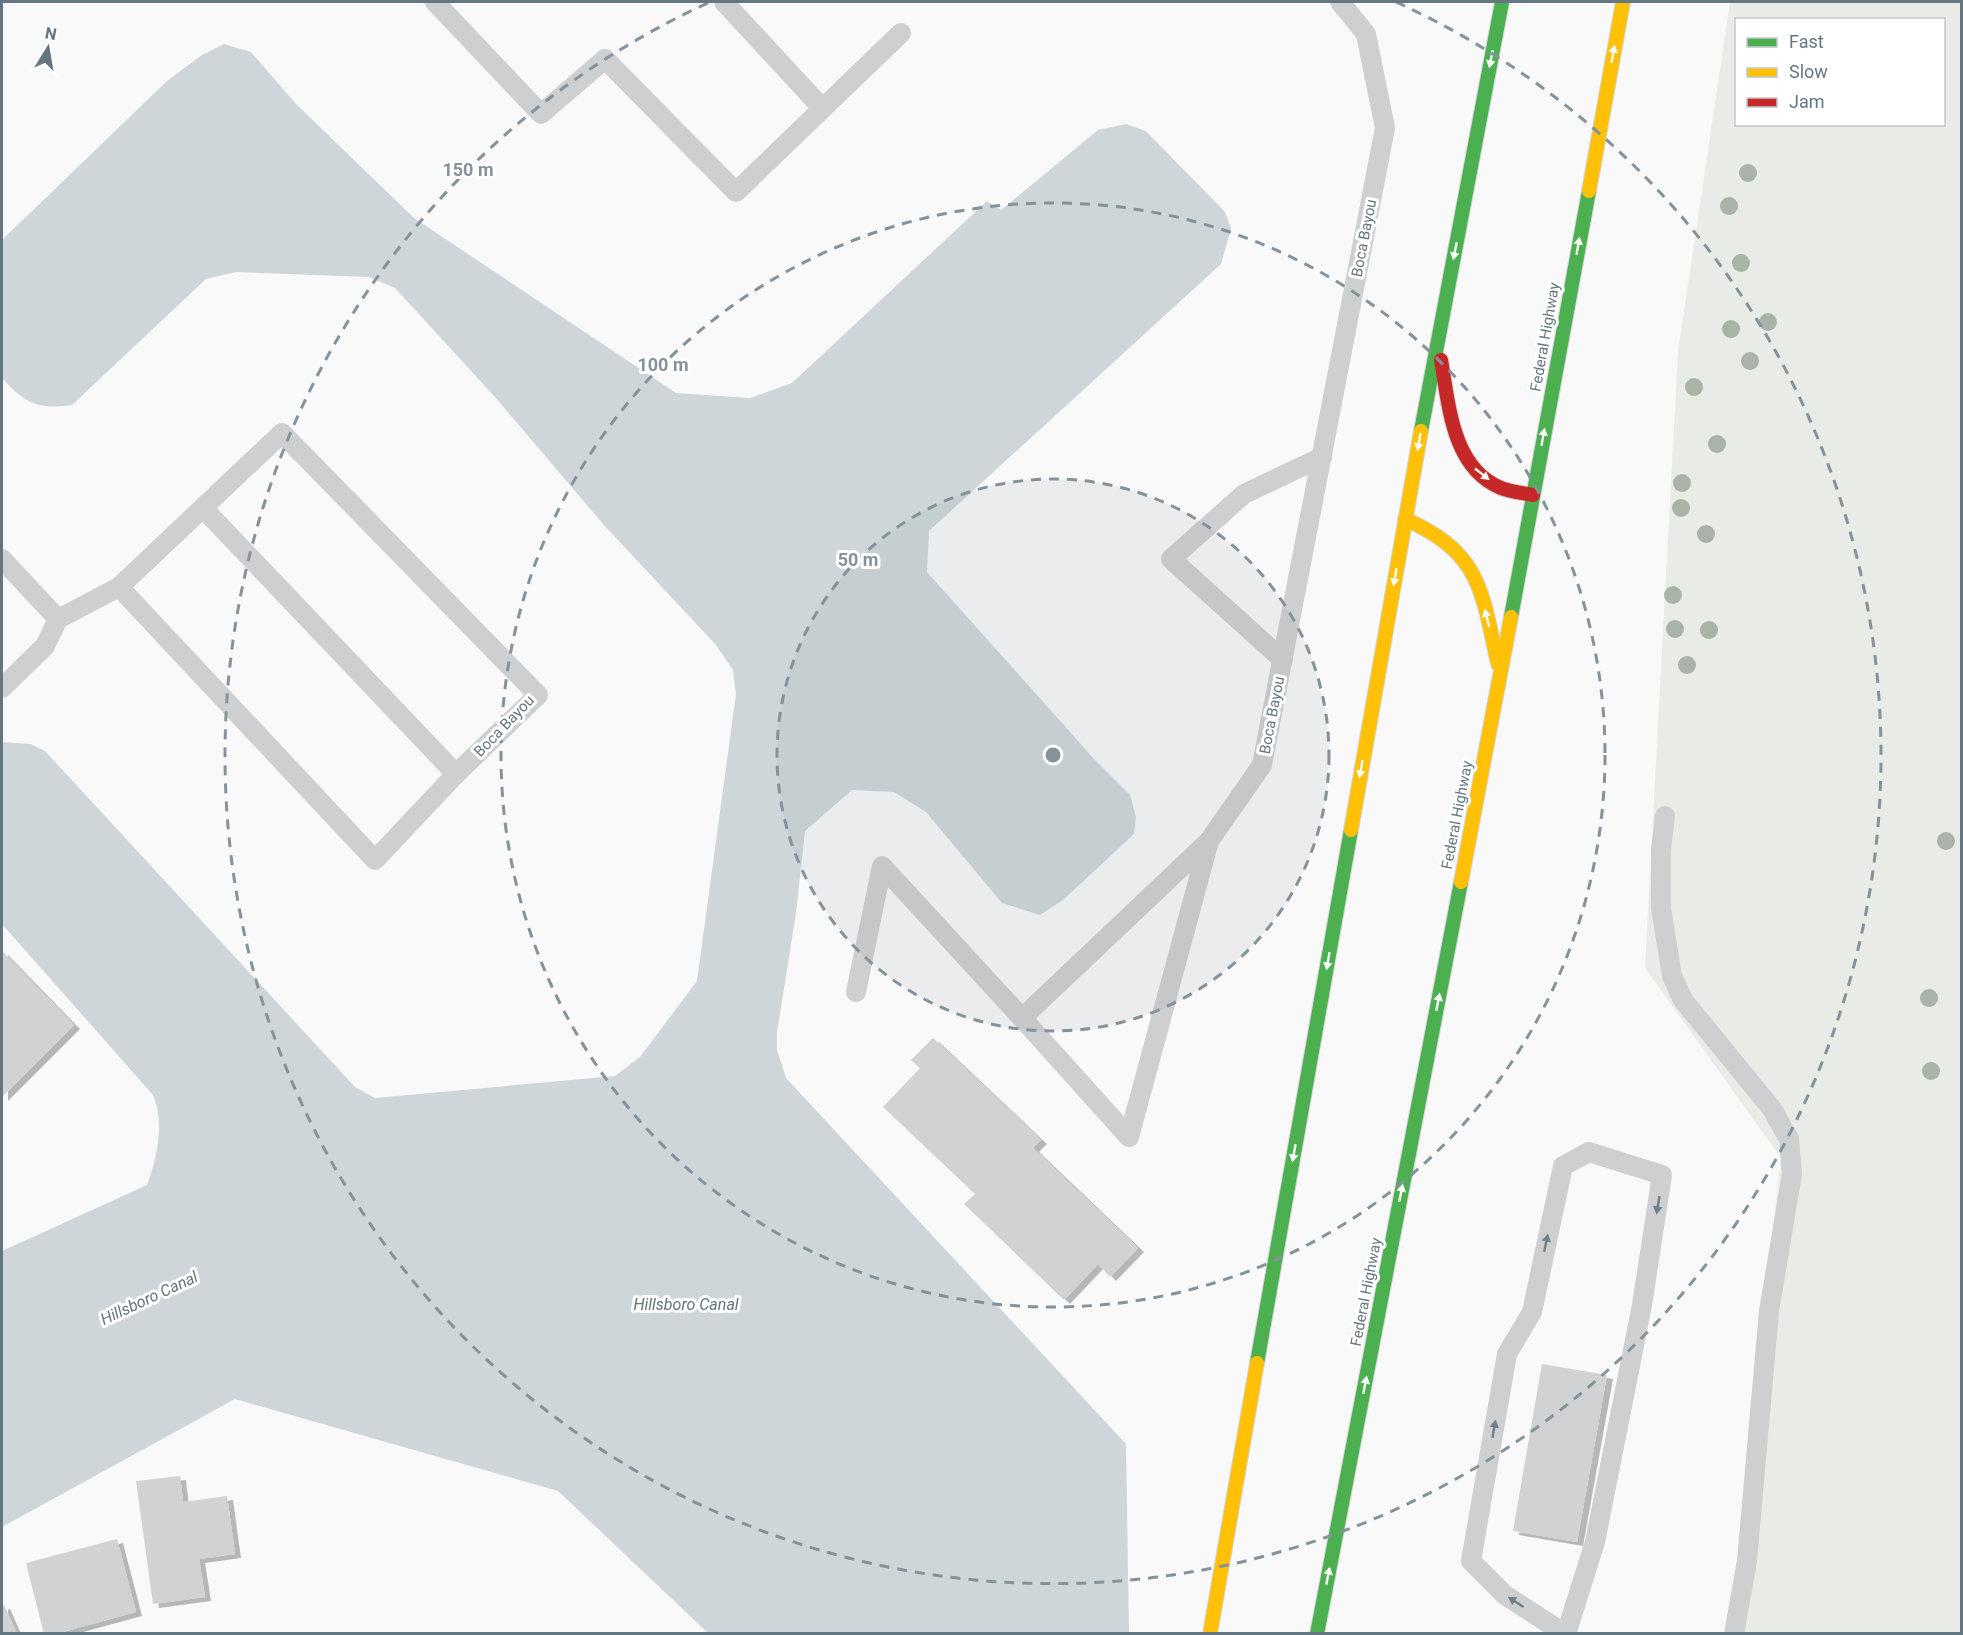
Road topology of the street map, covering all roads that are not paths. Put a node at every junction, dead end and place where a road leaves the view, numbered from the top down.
1 (435, 2) edge
2 (724, 2) edge
3 (1340, 2) edge
4 (1502, 2) edge
5 (1623, 2) edge
6 (901, 33) dead end
7 (822, 108) junction
8 (1438, 343) junction
9 (1322, 457) junction
10 (1533, 495) junction
11 (203, 508) junction
12 (1405, 519) junction
13 (2, 559) edge
14 (119, 587) junction
15 (58, 619) junction
16 (1283, 660) junction
17 (1501, 675) junction
18 (2, 688) edge
19 (456, 774) junction
20 (1665, 816) dead end
21 (1209, 841) junction
22 (855, 992) dead end
23 (1022, 1018) junction
24 (1210, 1634) edge
25 (1317, 1634) edge
26 (1566, 1634) edge
27 (1734, 1634) edge

1 - 7 lane
2 - 7 lane
3 - 9 lane, Boca Bayou
4 -> 8 main road
10 -> 5 main road, Federal Highway
6 - 7 lane
8 -> 10 main road
8 -> 12 main road
9 - 16 lane, Boca Bayou
9 - 16 lane
10 - 17 main road, Federal Highway
11 - 14 lane, Boca Bayou
11 - 19 lane
11 - 19 lane, Boca Bayou
17 -> 12 main road
12 -> 24 main road
13 - 15 lane
14 - 15 lane, Boca Bayou
14 - 19 lane, Boca Bayou
15 - 18 lane
16 - 21 lane, Boca Bayou
25 -> 17 main road, Federal Highway
20 - 27 lane
21 - 23 lane, Boca Bayou
21 - 23 lane
22 - 23 lane
26 -> 26 lane

